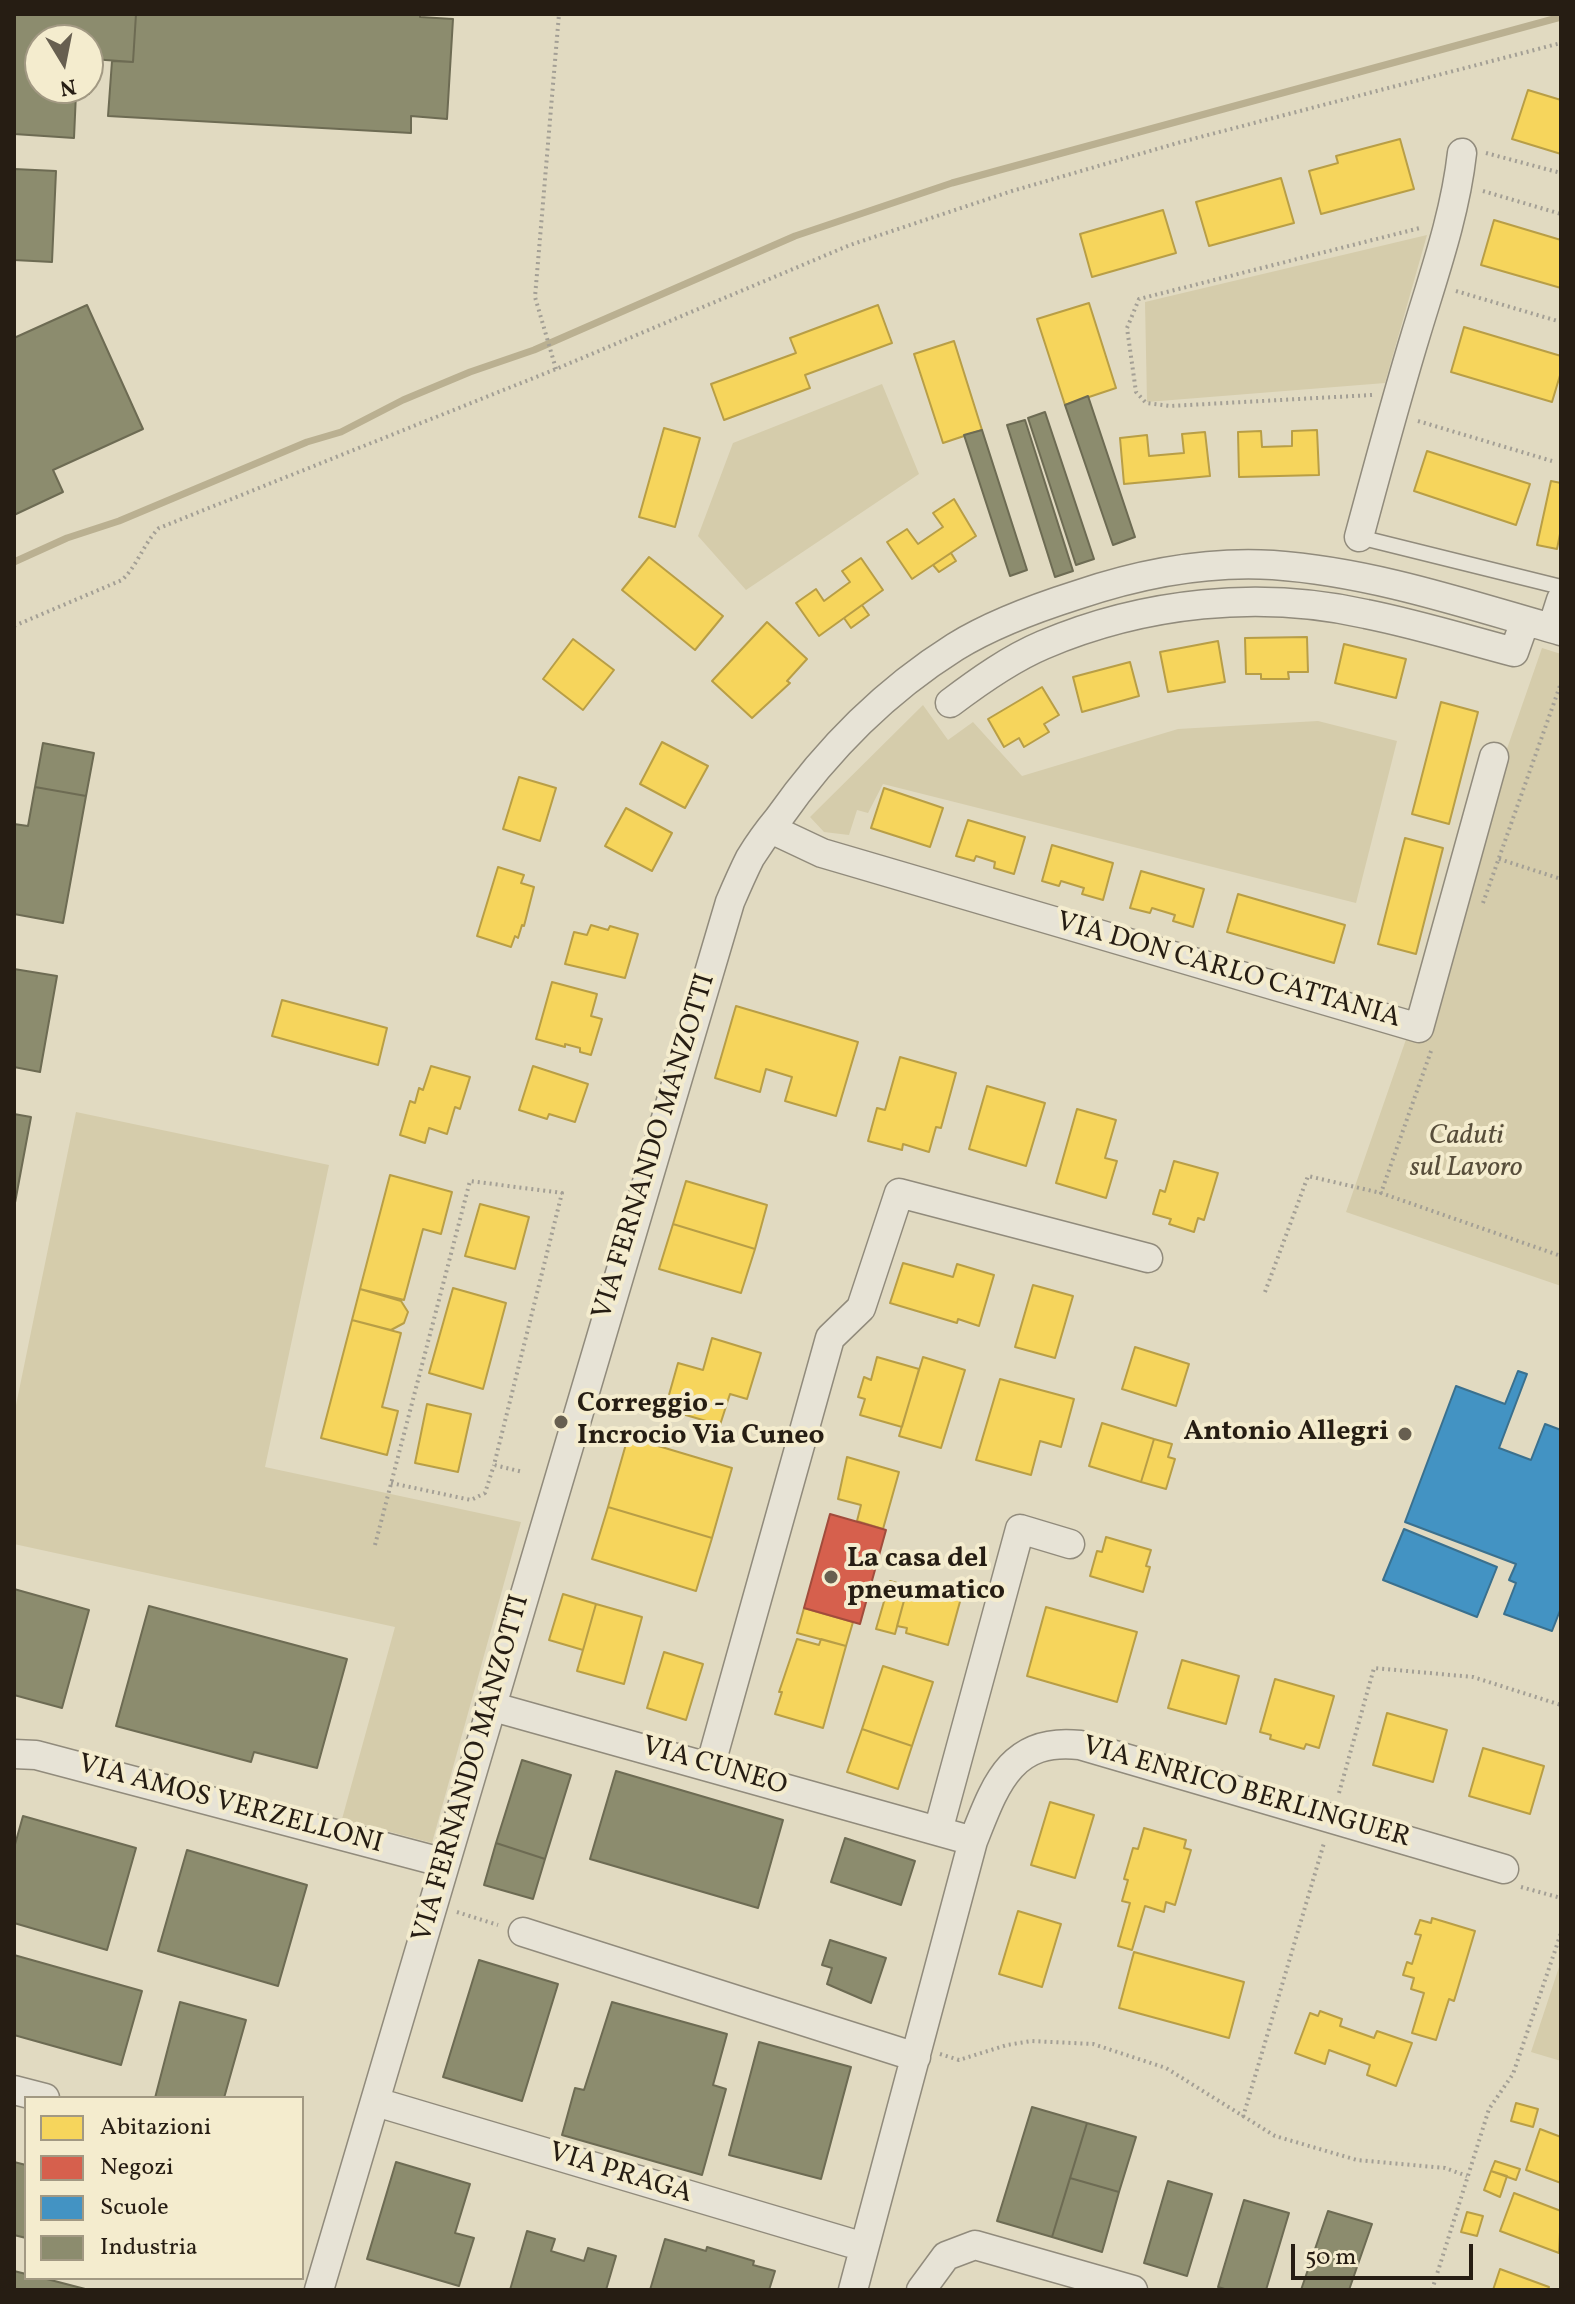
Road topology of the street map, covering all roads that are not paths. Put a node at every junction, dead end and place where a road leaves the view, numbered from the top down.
1 (1462, 153) road end
2 (1359, 537) joint
3 (1561, 587) edge
4 (1561, 600) edge
5 (1525, 621) junction
6 (1557, 630) edge
7 (950, 703) dead end
8 (1494, 757) dead end
9 (771, 829) junction
10 (1148, 1258) dead end
11 (1070, 1544) dead end
12 (490, 1706) junction
13 (14, 1754) edge
14 (710, 1767) junction
15 (938, 1831) junction
16 (973, 1841) junction
17 (445, 1863) junction
18 (1504, 1869) road end
19 (523, 1932) road end
20 (917, 2052) junction
21 (14, 2090) edge
22 (37, 2096) edge
23 (376, 2102) junction
24 (864, 2247) junction
25 (860, 2289) edge
26 (319, 2290) edge
27 (921, 2290) edge
28 (1133, 2290) edge

1 - 2 street
2 - 3 lane
4 - 6 street
5 - 6 street, VIA FERNANDO MANZOTTI
5 - 7 street
5 - 9 street, VIA FERNANDO MANZOTTI
8 - 9 street, VIA DON CARLO CATTANIA
9 - 12 street, VIA FERNANDO MANZOTTI
10 - 14 street
11 - 15 street
12 - 14 street, VIA CUNEO
12 - 17 street, VIA FERNANDO MANZOTTI
13 - 17 street, VIA AMOS VERZELLONI
14 - 15 street, VIA CUNEO
15 - 16 street, VIA CUNEO
16 - 18 street, VIA ENRICO BERLINGUER
16 - 20 street, VIA ENRICO BERLINGUER
17 - 23 street, VIA FERNANDO MANZOTTI
19 - 20 street
20 - 24 street, VIA ENRICO BERLINGUER
21 - 22 street
23 - 24 street, VIA PRAGA
23 - 26 street, VIA FERNANDO MANZOTTI
24 - 25 street, VIA ENRICO BERLINGUER
27 - 28 street

